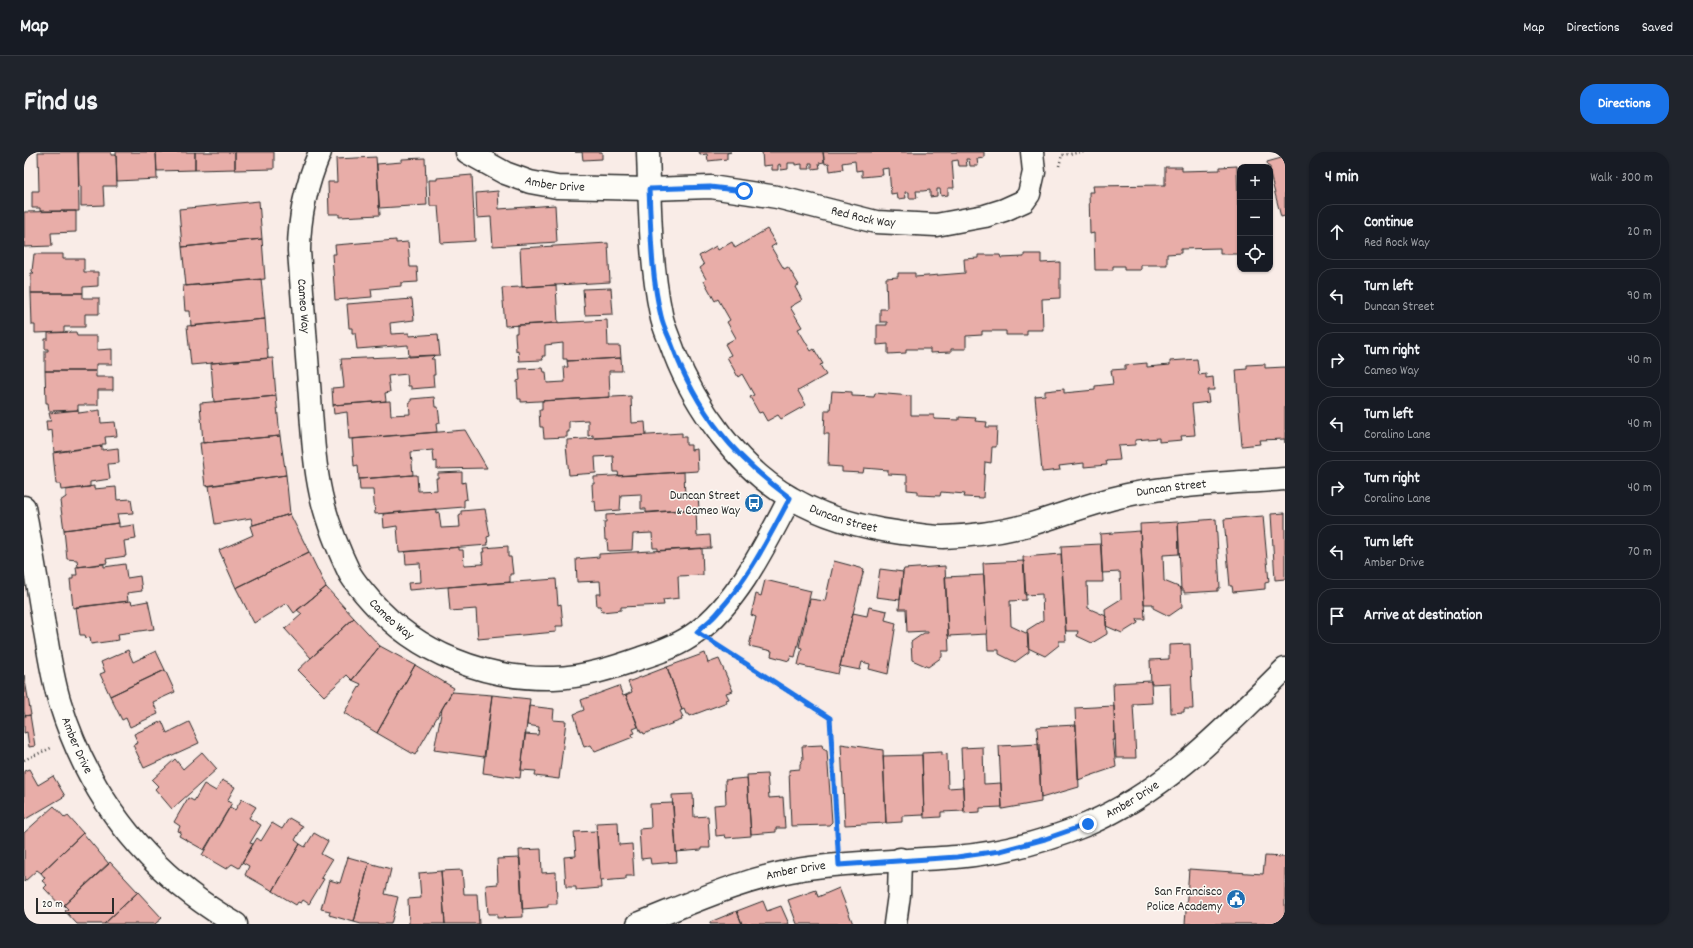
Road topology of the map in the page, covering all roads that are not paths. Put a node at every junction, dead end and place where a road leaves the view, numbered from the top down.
1 (320, 152) edge
2 (467, 152) edge
3 (648, 152) edge
4 (1032, 152) edge
5 (649, 189) junction
6 (1285, 479) edge
7 (790, 498) junction
8 (24, 507) edge
9 (1285, 669) edge
10 (900, 860) junction
11 (236, 924) edge
12 (638, 924) edge
13 (896, 924) edge

1 - 7 street, Cameo Way
2 - 5 street, Amber Drive
3 - 5 street, Duncan Street
4 - 5 street, Red Rock Way
5 - 7 street, Duncan Street
6 - 7 street, Duncan Street
8 - 11 street, Amber Drive
9 - 10 street, Amber Drive
10 - 12 street, Amber Drive
10 - 13 street

